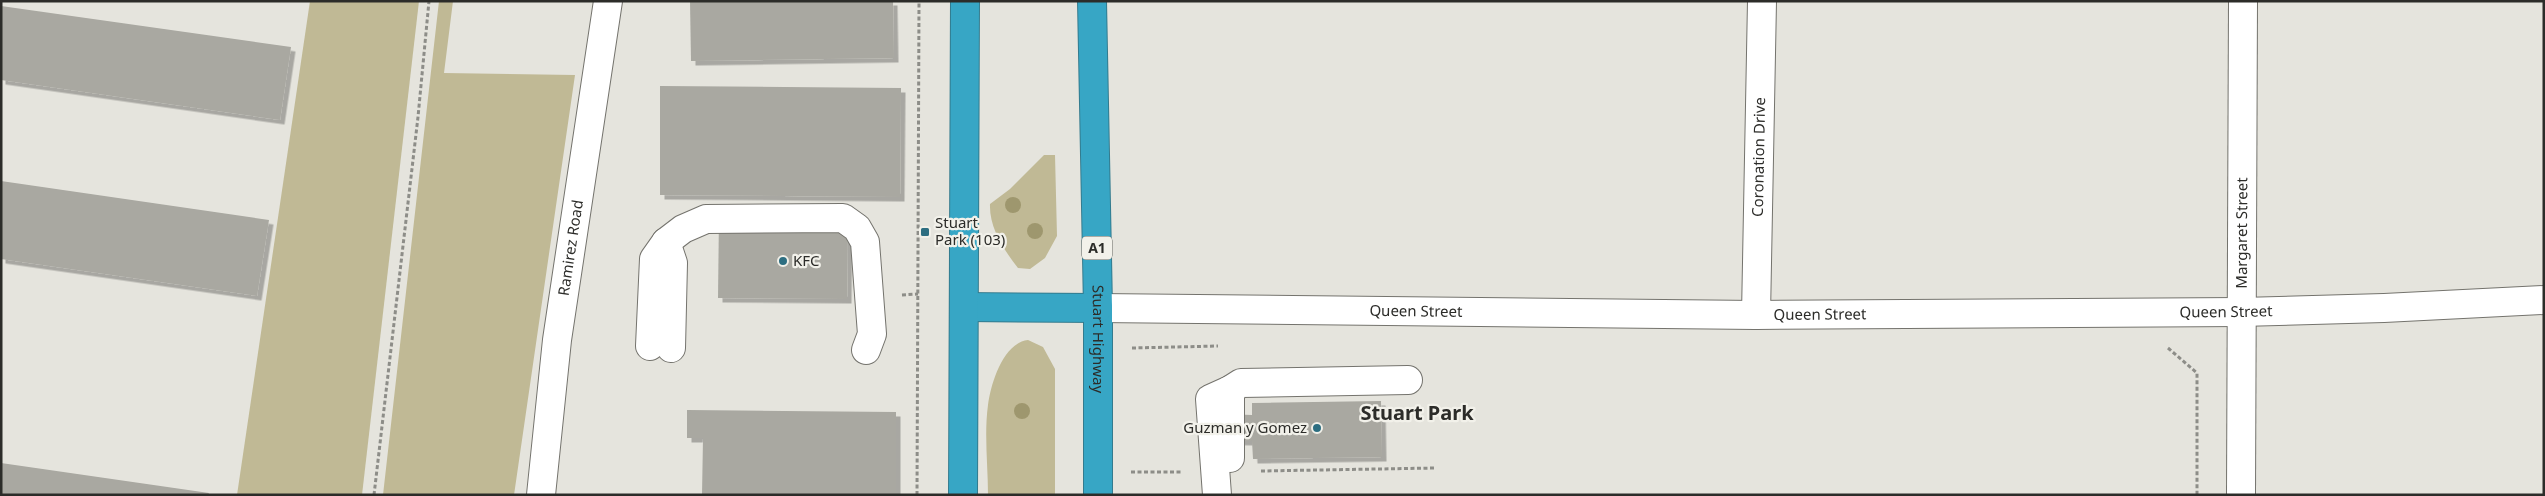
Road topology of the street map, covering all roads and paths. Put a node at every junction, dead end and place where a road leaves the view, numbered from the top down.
1 (429, 1) edge
2 (608, 1) edge
3 (919, 1) edge
4 (964, 1) edge
5 (1092, 1) edge
6 (1762, 1) edge
7 (2243, 1) edge
8 (2544, 300) edge
9 (965, 307) junction
10 (1098, 308) junction
11 (2241, 312) junction
12 (1756, 315) junction
13 (2166, 346) dead end
14 (660, 347) dead end
15 (866, 350) dead end
16 (1408, 380) dead end
17 (1436, 468) dead end
18 (1125, 472) dead end
19 (1222, 483) edge
20 (374, 495) edge
21 (541, 495) edge
22 (917, 495) edge
23 (963, 495) edge
24 (1098, 495) edge
25 (2197, 495) edge
26 (2241, 495) edge

1 - 20 path
2 - 21 street, Ramirez Road
3 - 22 path
4 - 9 highway
5 - 10 highway, Stuart Highway / A1
6 - 12 street, Coronation Drive
7 - 11 street, Margaret Street
8 - 11 street, Queen Street
9 - 10 highway
9 - 23 highway
10 - 12 street, Queen Street
10 - 24 highway, Stuart Highway / A1
11 - 12 street, Queen Street
11 - 26 street, Margaret Street
13 - 25 path
14 - 15 street
16 - 19 street
17 - 19 path
18 - 19 path

